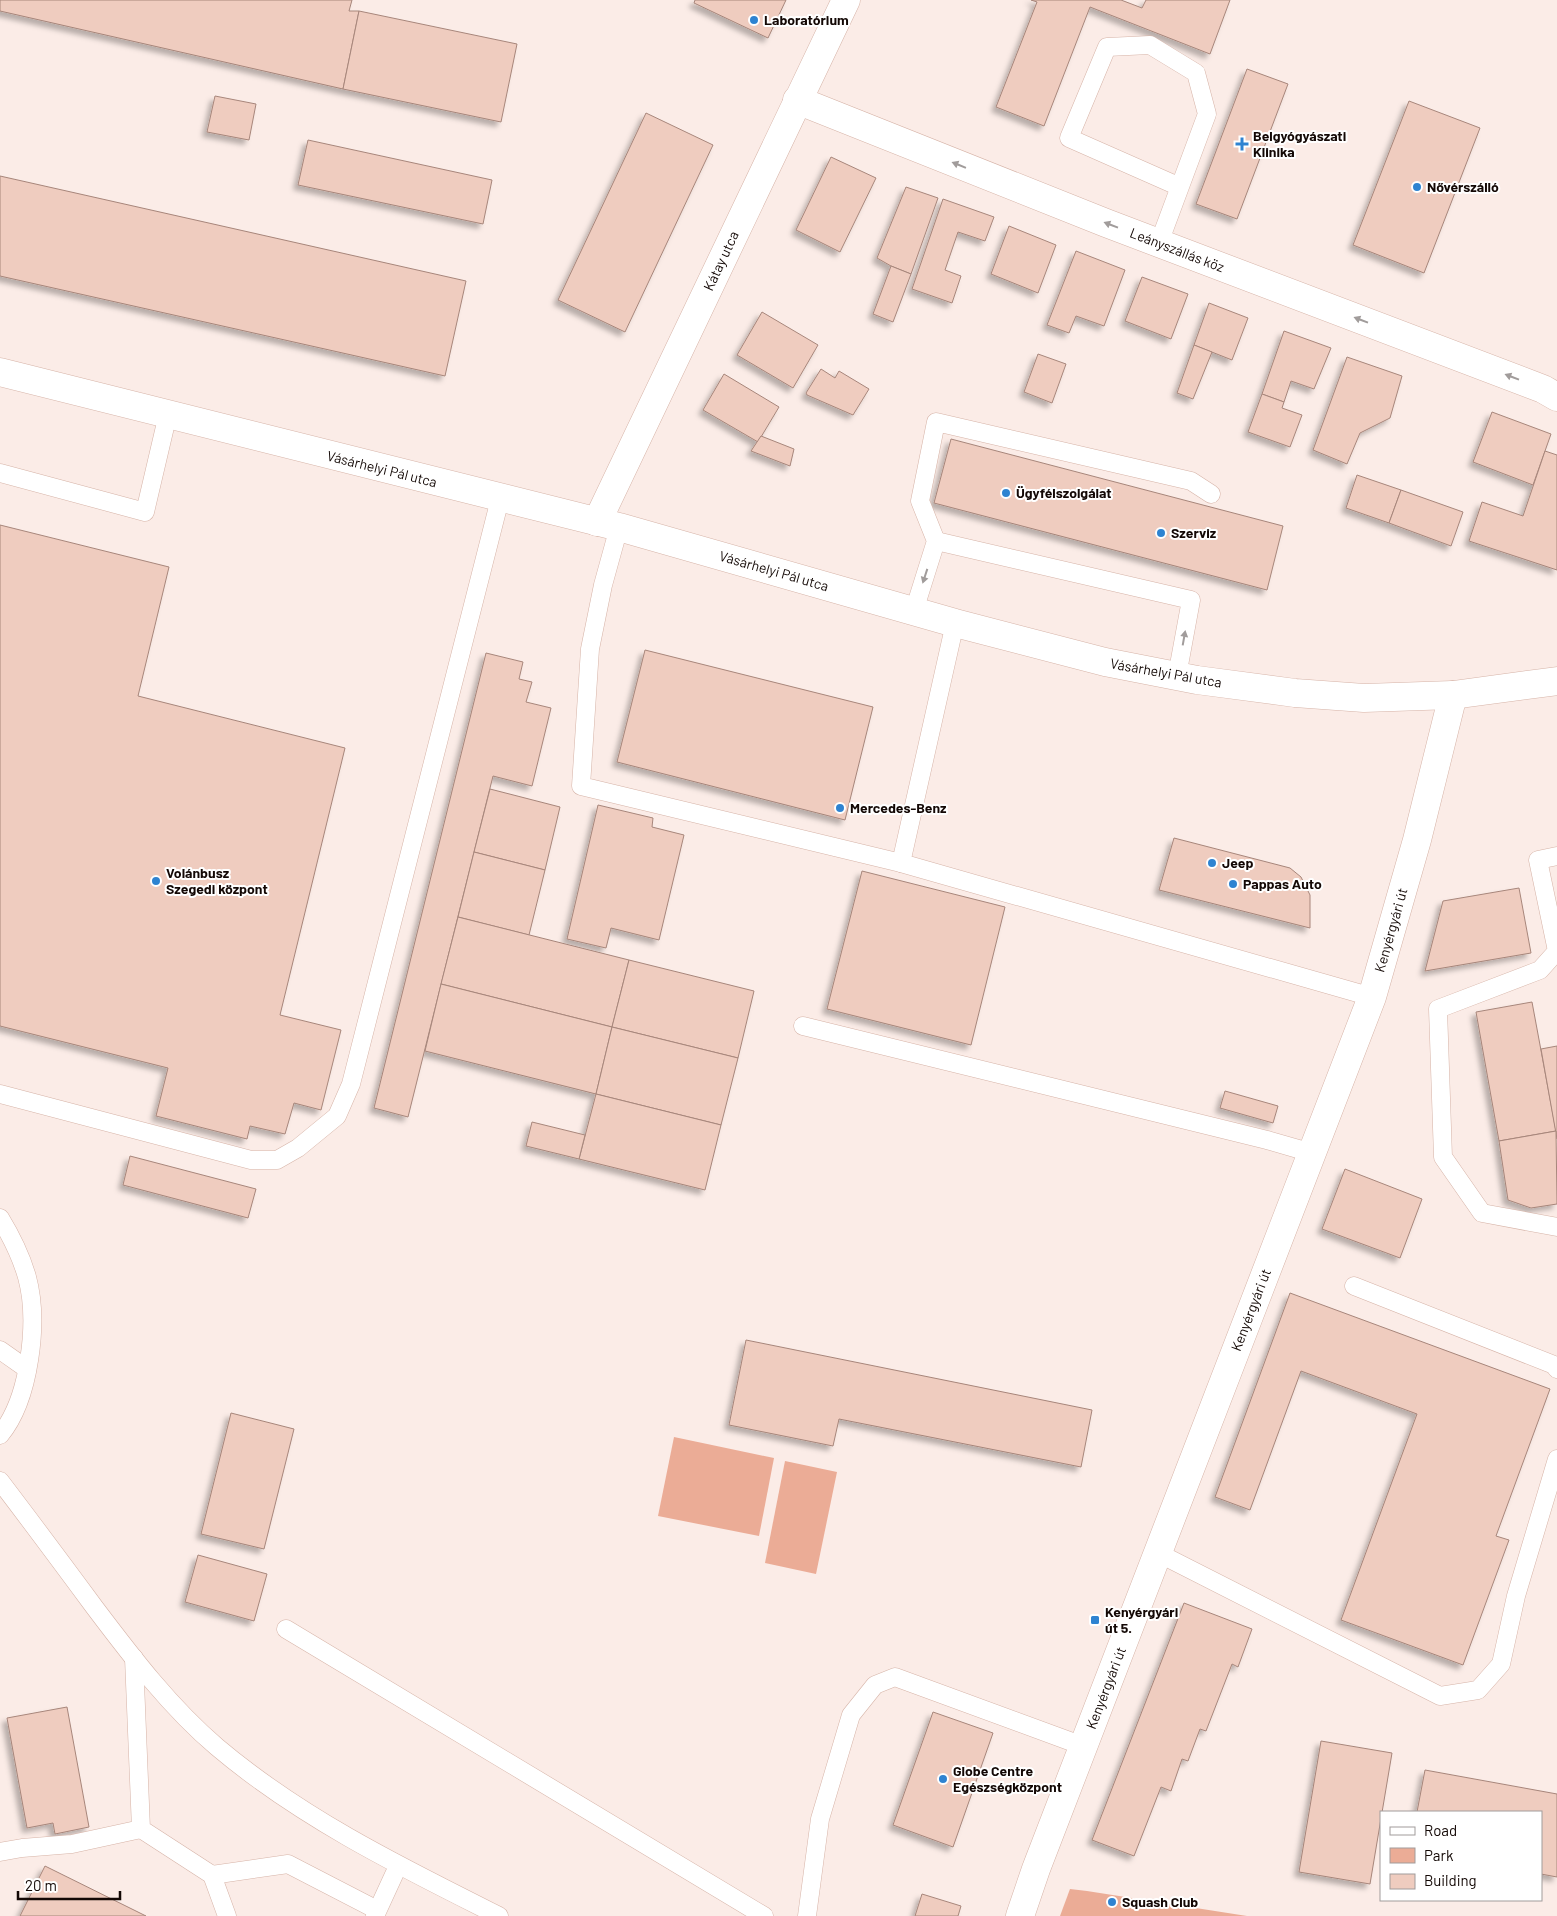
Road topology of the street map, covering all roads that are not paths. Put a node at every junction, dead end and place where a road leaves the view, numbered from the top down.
1 (846, 0) edge
2 (797, 100) junction
3 (1180, 187) junction
4 (1159, 242) junction
5 (0, 372) edge
6 (1557, 397) edge
7 (168, 414) junction
8 (0, 473) edge
9 (1211, 494) dead end
10 (500, 499) junction
11 (608, 525) junction
12 (936, 541) junction
13 (914, 611) junction
14 (955, 623) junction
15 (1177, 676) junction
16 (1557, 681) edge
17 (1453, 695) junction
18 (1557, 856) edge
19 (901, 863) junction
20 (1372, 998) junction
21 (803, 1026) dead end
22 (0, 1094) edge
23 (1312, 1153) junction
24 (0, 1218) edge
25 (1557, 1227) edge
26 (1354, 1286) dead end
27 (0, 1350) edge
28 (27, 1369) junction
29 (1557, 1369) edge
30 (0, 1434) edge
31 (1557, 1459) edge
32 (0, 1481) edge
33 (1158, 1553) junction
34 (286, 1629) dead end
35 (134, 1658) junction
36 (1083, 1746) junction
37 (141, 1829) junction
38 (0, 1852) edge
39 (398, 1866) junction
40 (212, 1875) junction
41 (376, 1913) edge
42 (227, 1916) edge
43 (499, 1916) edge
44 (764, 1916) edge
45 (807, 1916) edge
46 (1020, 1916) edge

1 - 2 street, Kátay utca
4 -> 2 street, Leányszállás köz
2 - 11 street, Kátay utca
3 - 3 lane
3 - 4 lane
6 -> 4 street, Leányszállás köz
5 - 7 street, Vásárhelyi Pál utca
7 - 8 lane
7 - 10 street, Vásárhelyi Pál utca
9 - 12 lane
10 - 11 street, Vásárhelyi Pál utca
10 - 22 lane
11 - 13 street, Vásárhelyi Pál utca
11 - 19 lane
12 -> 13 lane
15 -> 12 lane
13 - 14 street, Vásárhelyi Pál utca
14 - 15 street, Vásárhelyi Pál utca
14 - 19 lane
15 - 17 street, Vásárhelyi Pál utca
16 - 17 street, Vásárhelyi Pál utca
17 - 20 street, Kenyérgyári út
18 - 25 lane
19 - 20 lane
20 - 23 street, Kenyérgyári út
21 - 23 lane
23 - 33 street, Kenyérgyári út
24 - 28 lane
26 - 29 lane
27 - 28 lane
28 - 30 lane
31 - 33 lane
32 - 35 lane
33 - 36 street, Kenyérgyári út
34 - 44 lane
35 - 37 lane
35 - 39 lane
36 - 45 lane
36 - 46 street, Kenyérgyári út
37 - 38 lane
37 - 40 lane
39 - 41 lane
39 - 43 lane
40 - 41 lane
40 - 42 lane

